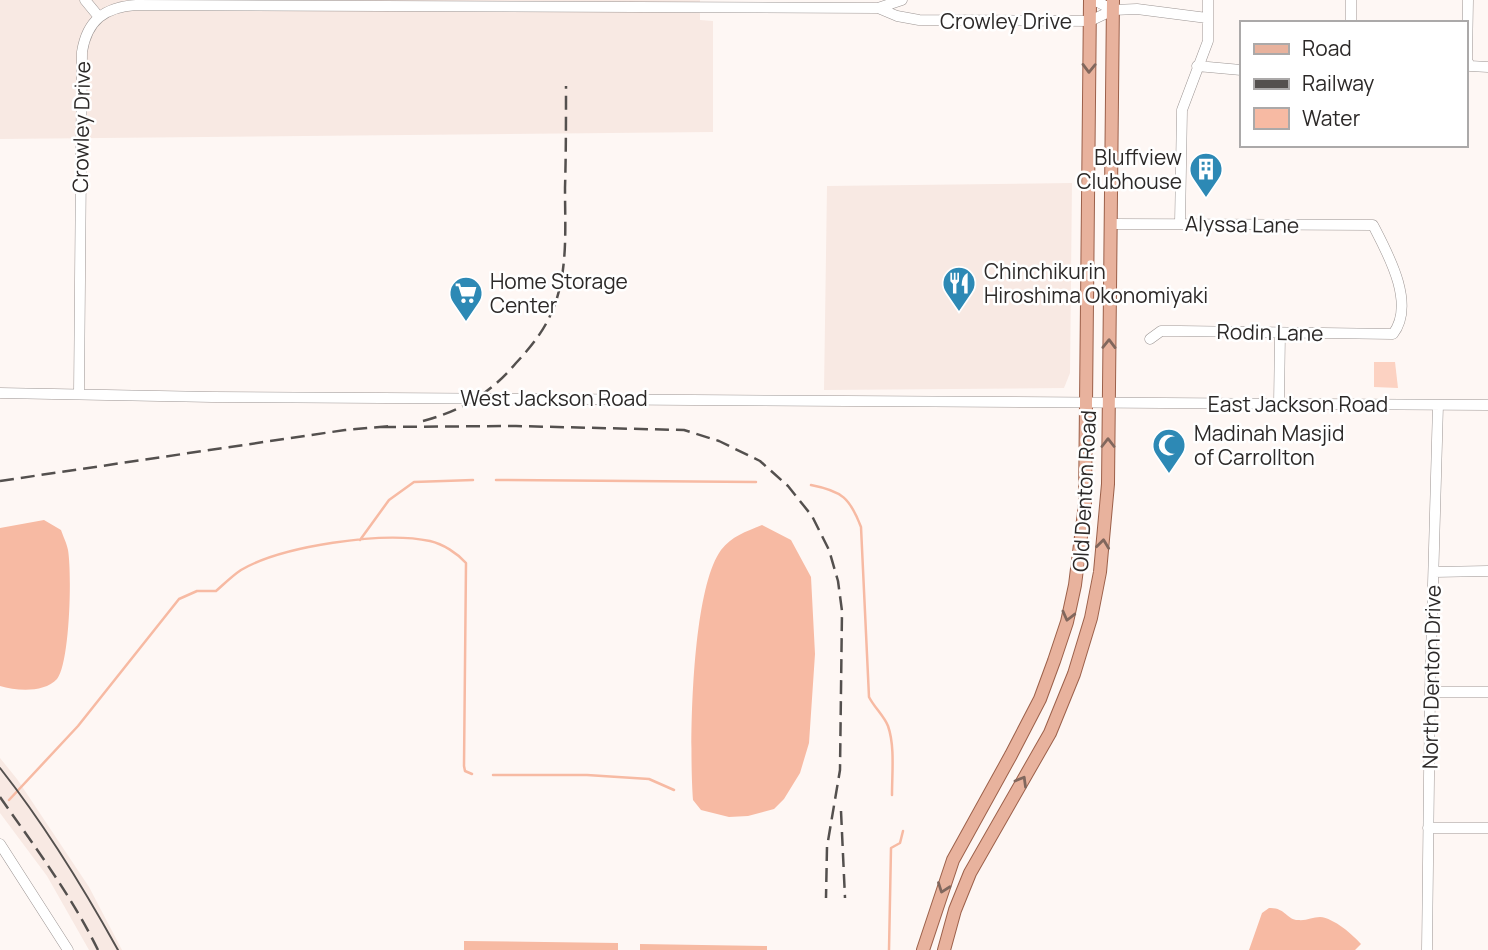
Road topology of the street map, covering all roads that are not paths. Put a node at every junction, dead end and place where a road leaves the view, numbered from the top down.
1 (85, 0) edge
2 (902, 0) edge
3 (1092, 0) edge
4 (1208, 0) edge
5 (1351, 0) edge
6 (1468, 0) edge
7 (430, 3) edge
8 (704, 3) edge
9 (1113, 5) edge
10 (878, 8) junction
11 (99, 17) junction
12 (1207, 18) junction
13 (1090, 21) junction
14 (1351, 21) edge
15 (1197, 66) junction
16 (1488, 67) edge
17 (1240, 70) edge
18 (1180, 223) junction
19 (1111, 224) junction
20 (1280, 333) junction
21 (1393, 334) joint
22 (1150, 339) dead end
23 (0, 393) edge
24 (79, 394) junction
25 (1108, 402) junction
26 (1086, 403) junction
27 (1279, 404) junction
28 (1438, 405) junction
29 (1488, 405) edge
30 (1488, 571) edge
31 (1434, 572) junction
32 (1430, 692) junction
33 (1488, 692) edge
34 (969, 828) junction
35 (1428, 828) junction
36 (1488, 828) edge
37 (988, 840) junction
38 (0, 844) edge
39 (68, 950) edge
40 (923, 950) edge
41 (944, 950) edge
42 (1427, 950) edge

1 - 11 street
2 - 10 street, Crowley Drive
3 - 9 street, Crowley Drive
3 - 13 main road, Old Denton Road
4 - 12 street
5 - 14 street
6 - 16 street
7 - 8 street, Crowley Drive
7 - 11 street, Crowley Drive
8 - 10 street, Crowley Drive
9 - 12 street
9 - 13 street, Crowley Drive
9 - 19 main road, Old Denton Road
10 - 13 street, Crowley Drive
11 - 24 street, Crowley Drive
12 - 15 street
13 -> 26 main road, Old Denton Road
15 - 17 street
15 - 18 street
18 - 19 street, Alyssa Lane
18 - 21 street, Alyssa Lane
25 -> 19 main road, Old Denton Road
20 - 21 street, Rodin Lane
20 - 22 street, Rodin Lane
20 - 27 street
23 - 24 street, West Jackson Road
24 - 26 street, West Jackson Road
25 - 26 street, West Jackson Road
25 - 27 street, East Jackson Road
37 -> 25 main road, Old Denton Road
26 -> 34 main road, Old Denton Road
27 - 28 street, East Jackson Road
28 - 29 street, East Jackson Road
28 - 31 street, North Denton Drive
30 - 31 street
31 - 32 street, North Denton Drive
32 - 33 street
32 - 35 street, North Denton Drive
34 - 37 main road
34 -> 40 main road, Old Denton Road
35 - 36 street
35 - 42 street, North Denton Drive
37 - 41 main road, Old Denton Road
38 - 39 street

